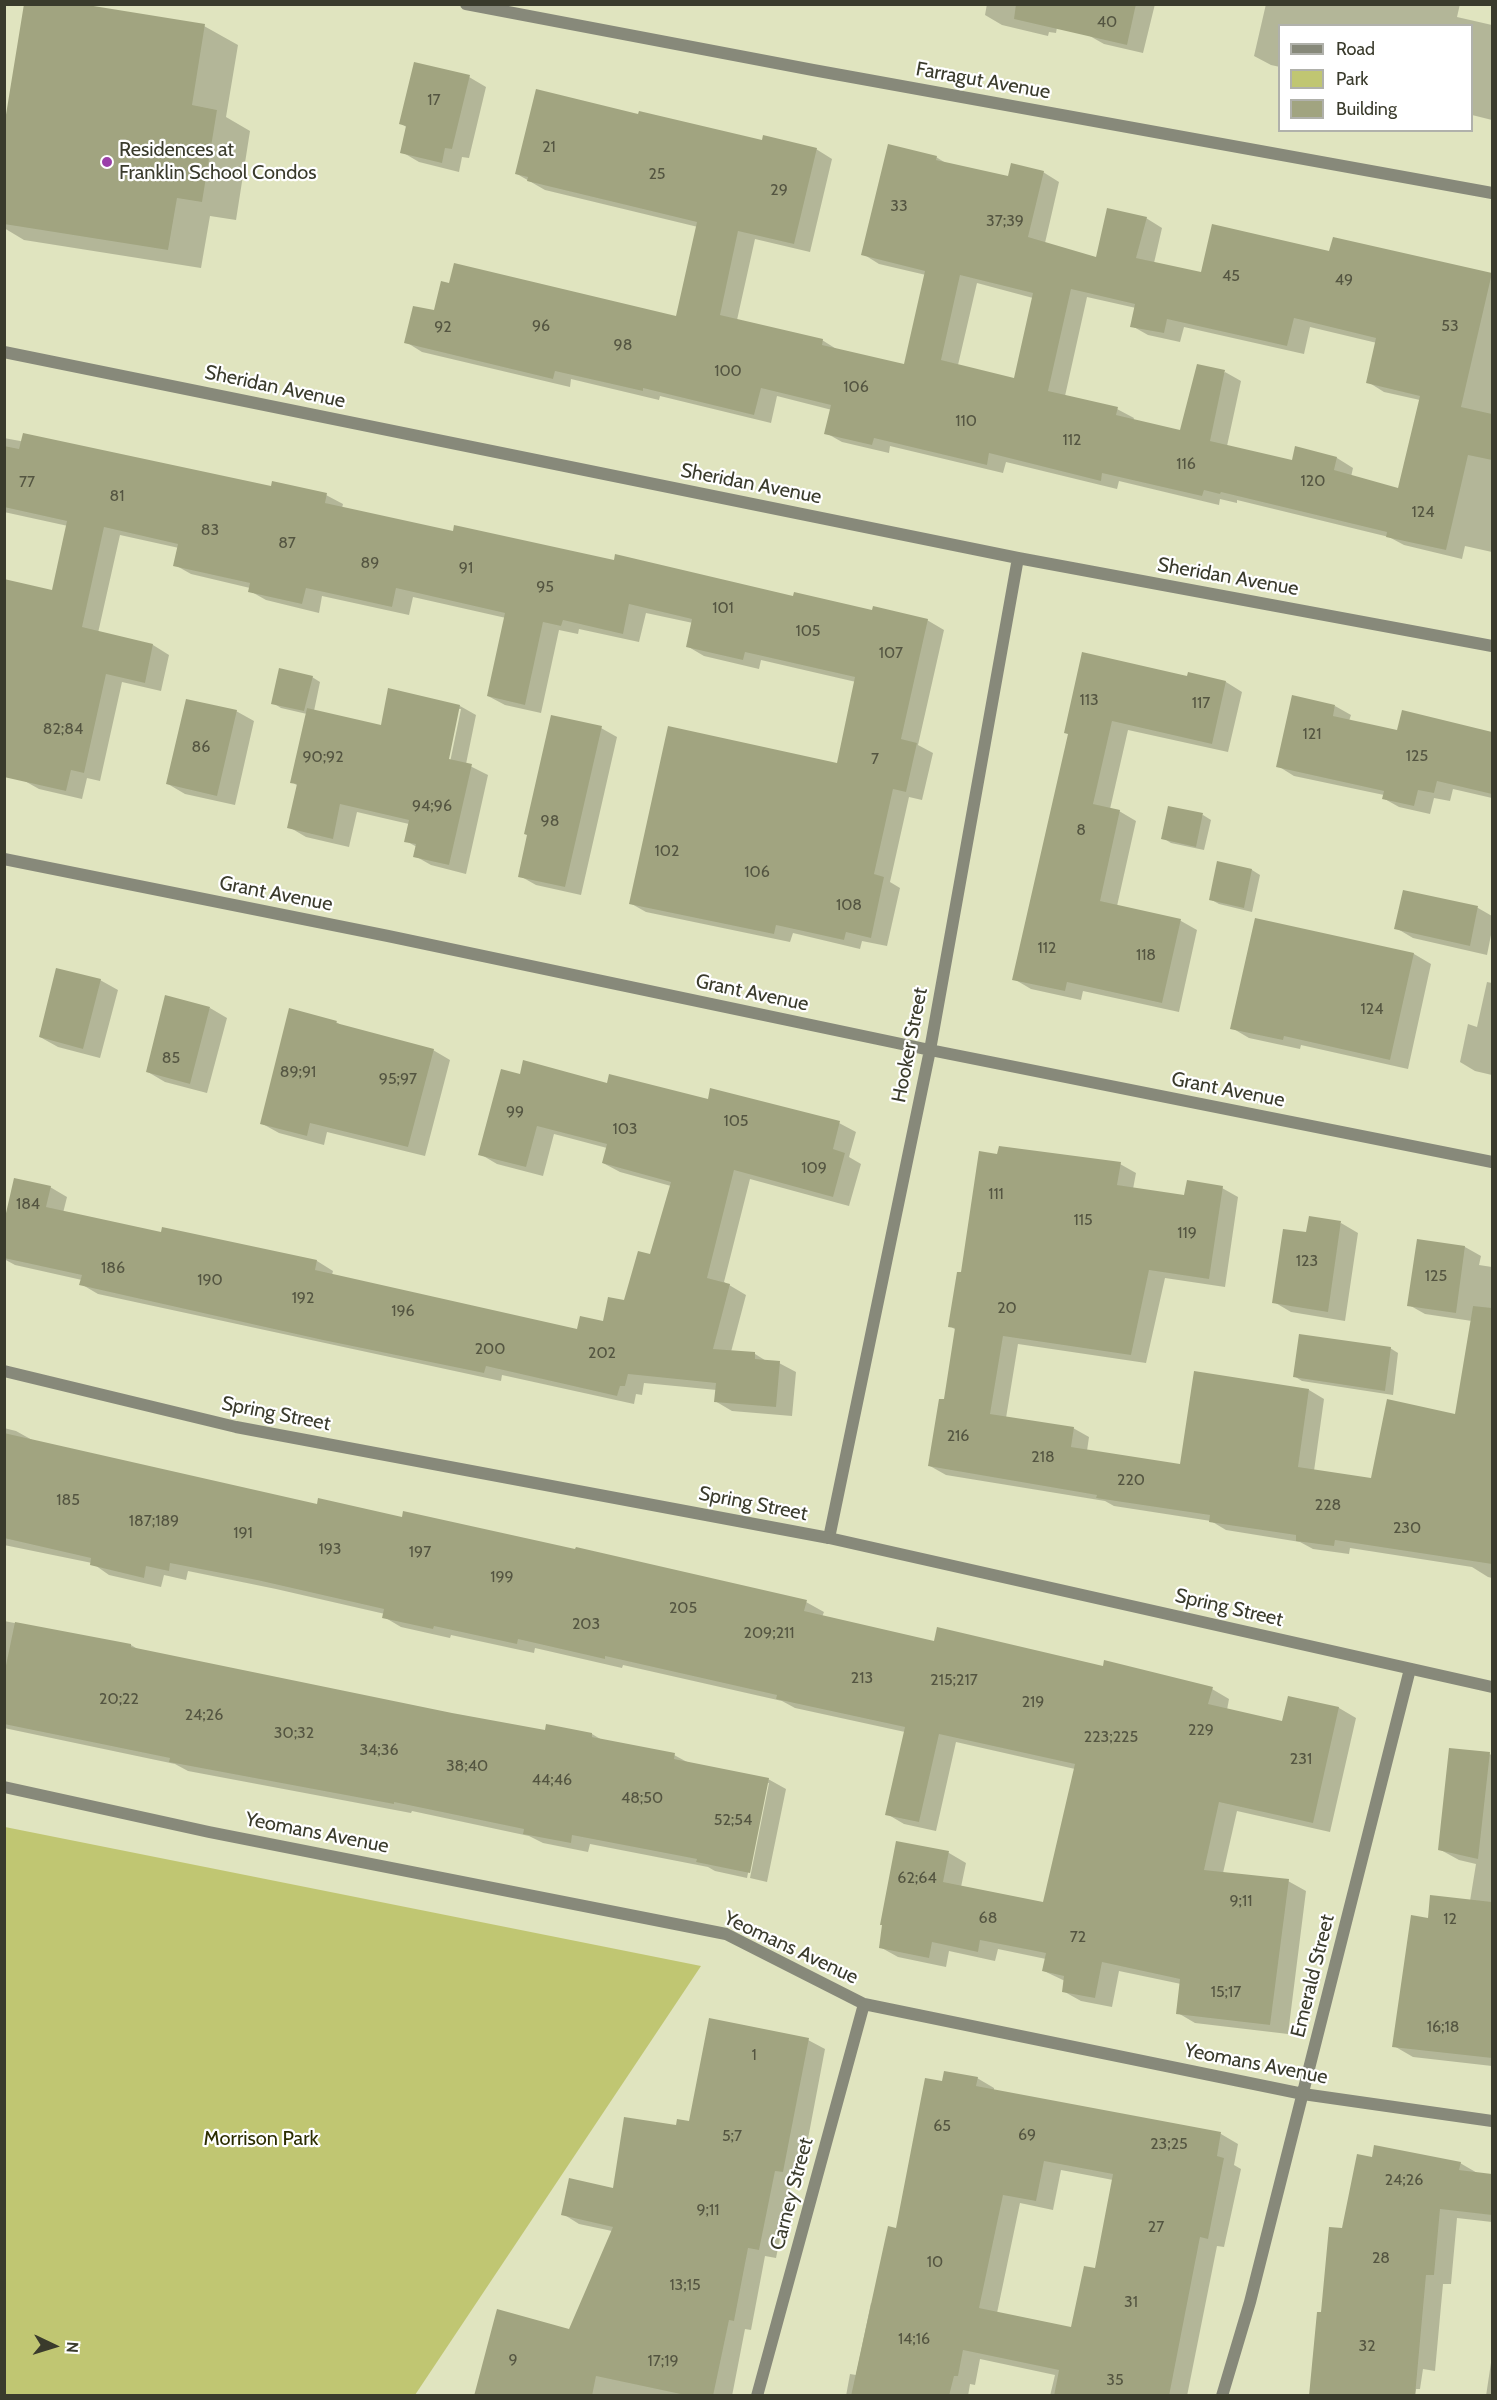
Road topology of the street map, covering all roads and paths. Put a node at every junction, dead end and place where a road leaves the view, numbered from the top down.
1 (466, 4) edge
2 (1492, 193) edge
3 (4, 352) edge
4 (1018, 558) junction
5 (1492, 646) edge
6 (4, 859) edge
7 (930, 1050) junction
8 (1492, 1162) edge
9 (4, 1371) edge
10 (829, 1538) junction
11 (1410, 1669) junction
12 (1492, 1687) edge
13 (4, 1787) edge
14 (864, 2004) junction
15 (1304, 2094) junction
16 (1492, 2121) edge
17 (757, 2396) edge
18 (1222, 2396) edge

1 - 2 street, Farragut Avenue
3 - 4 street, Sheridan Avenue
4 - 5 street, Sheridan Avenue
4 - 7 street, Hooker Street
6 - 7 street, Grant Avenue
7 - 8 street, Grant Avenue
7 - 10 street, Hooker Street
9 - 10 street, Spring Street
10 - 11 street, Spring Street
11 - 12 street, Spring Street
11 - 15 street, Emerald Street
13 - 14 street, Yeomans Avenue
14 - 15 street, Yeomans Avenue
14 - 17 street, Carney Street
15 - 16 street, Yeomans Avenue
15 - 18 street, Emerald Street

